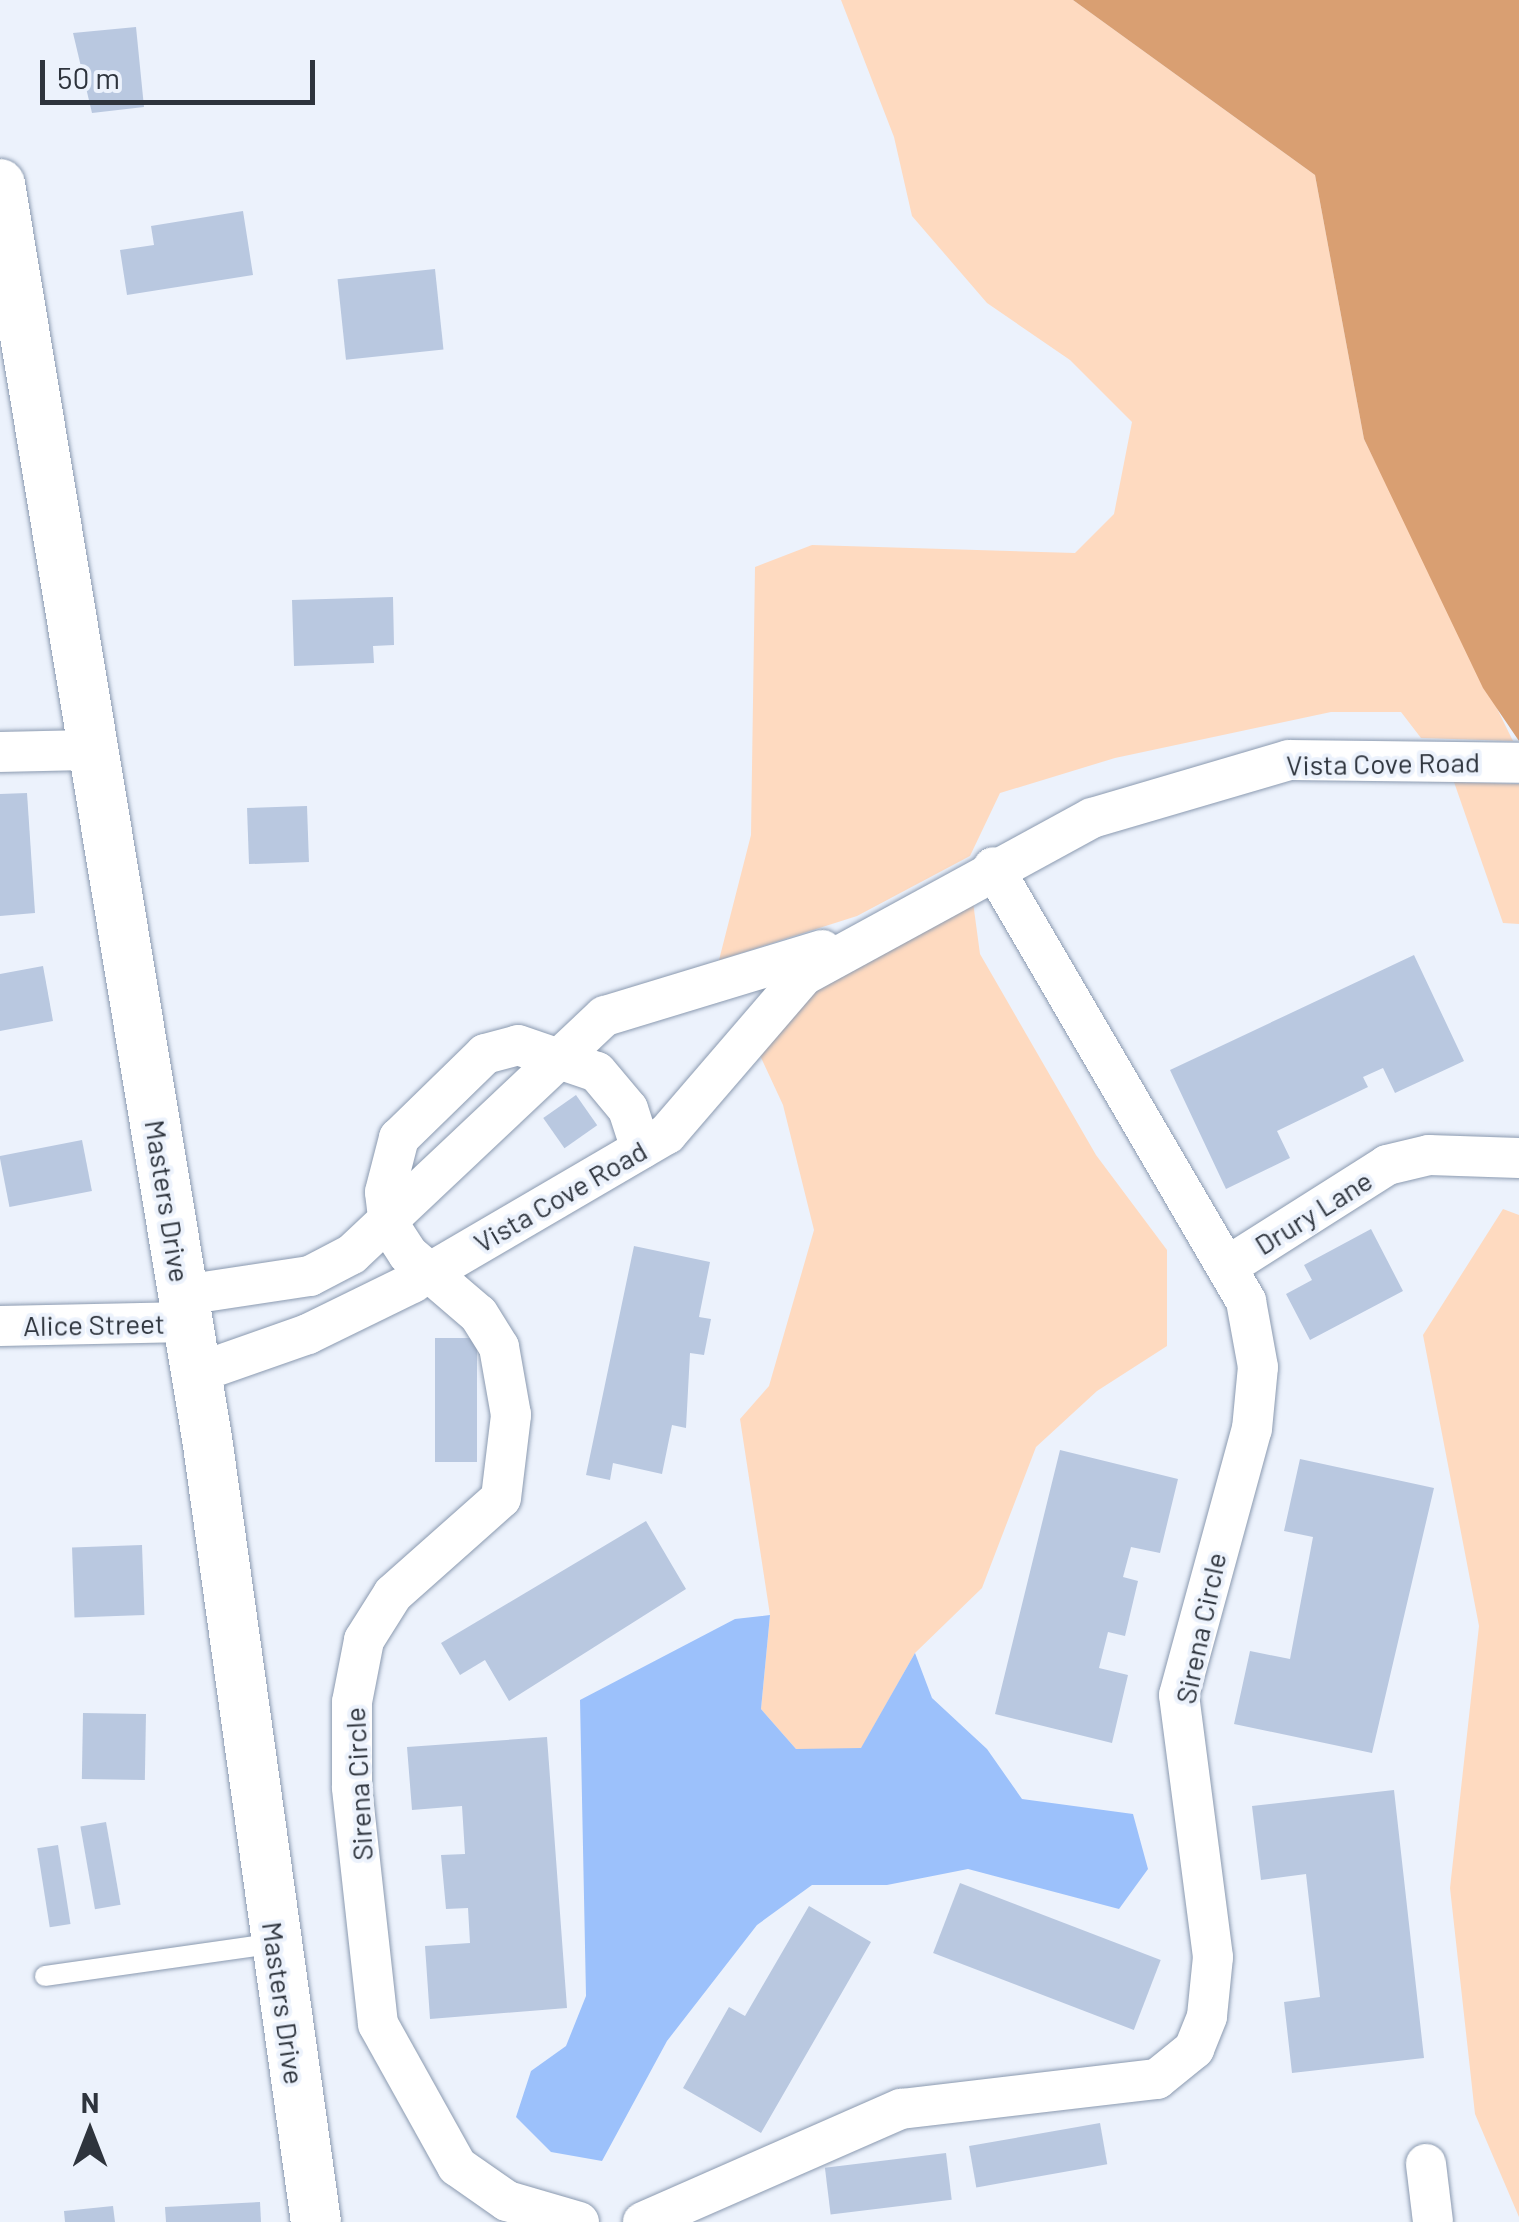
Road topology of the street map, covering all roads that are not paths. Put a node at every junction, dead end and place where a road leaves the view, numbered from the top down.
1 (0, 184) edge
2 (90, 750) junction
3 (0, 752) edge
4 (1519, 763) edge
5 (992, 868) junction
6 (864, 936) junction
7 (562, 1055) junction
8 (641, 1149) junction
9 (1519, 1158) edge
10 (389, 1225) junction
11 (1228, 1266) junction
12 (433, 1270) junction
13 (186, 1309) junction
14 (0, 1326) edge
15 (196, 1373) junction
16 (276, 1944) junction
17 (45, 1976) dead end
18 (1426, 2164) dead end
19 (316, 2222) edge
20 (580, 2222) edge
21 (643, 2222) edge
22 (1433, 2222) edge

1 - 2 street, Masters Drive
2 - 3 street
2 - 13 street, Masters Drive
4 - 5 street, Vista Cove Road
5 - 6 street, Vista Cove Road
5 - 11 street, Sirena Circle
6 - 7 street, Vista Cove Road
6 - 8 street, Vista Cove Road
7 - 8 street
7 - 10 street, Vista Cove Road
7 - 10 street
8 - 12 street, Vista Cove Road
9 - 11 street, Drury Lane
10 - 12 street, Sirena Circle
10 - 13 street, Vista Cove Road
11 - 21 street, Sirena Circle
12 - 15 street, Vista Cove Road
12 - 20 street, Sirena Circle
13 - 14 street, Alice Street
13 - 15 street, Masters Drive
15 - 16 street, Masters Drive
16 - 17 lane
16 - 19 street, Masters Drive
18 - 22 street

